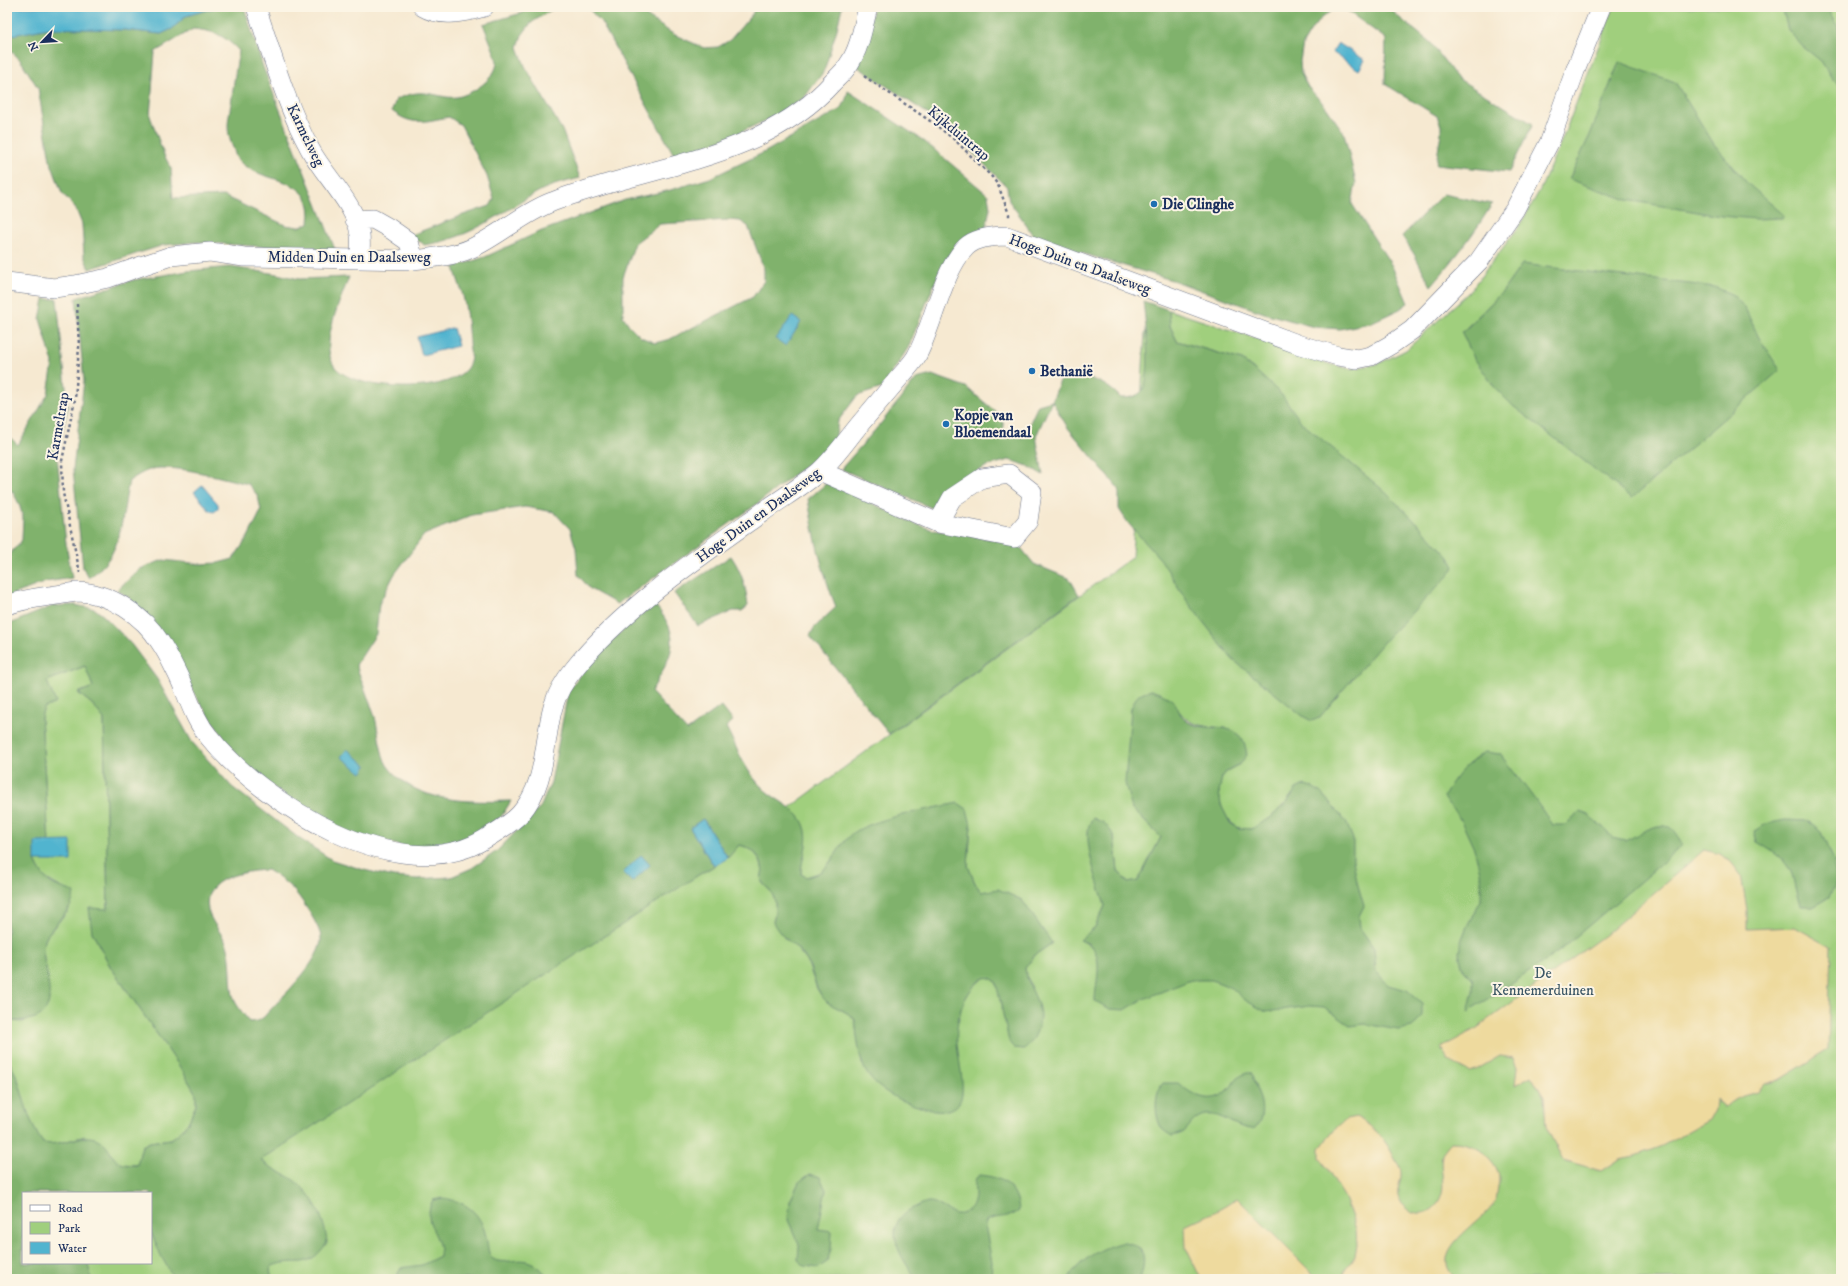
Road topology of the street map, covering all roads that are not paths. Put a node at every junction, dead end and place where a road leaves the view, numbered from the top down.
1 (256, 7) edge
2 (423, 7) edge
3 (484, 7) edge
4 (868, 7) edge
5 (1601, 7) edge
6 (355, 220) junction
7 (360, 259) junction
8 (414, 260) junction
9 (7, 282) edge
10 (820, 471) junction
11 (938, 523) junction
12 (7, 605) edge

1 - 6 street, Karmelweg
2 - 3 street
4 - 8 street, Midden Duin en Daalseweg
5 - 10 street, Hoge Duin en Daalseweg
6 - 7 street, Karmelweg
6 - 8 street
7 - 8 street, Midden Duin en Daalseweg
7 - 9 street, Midden Duin en Daalseweg
10 - 11 street
10 - 12 street, Hoge Duin en Daalseweg
11 - 11 street

